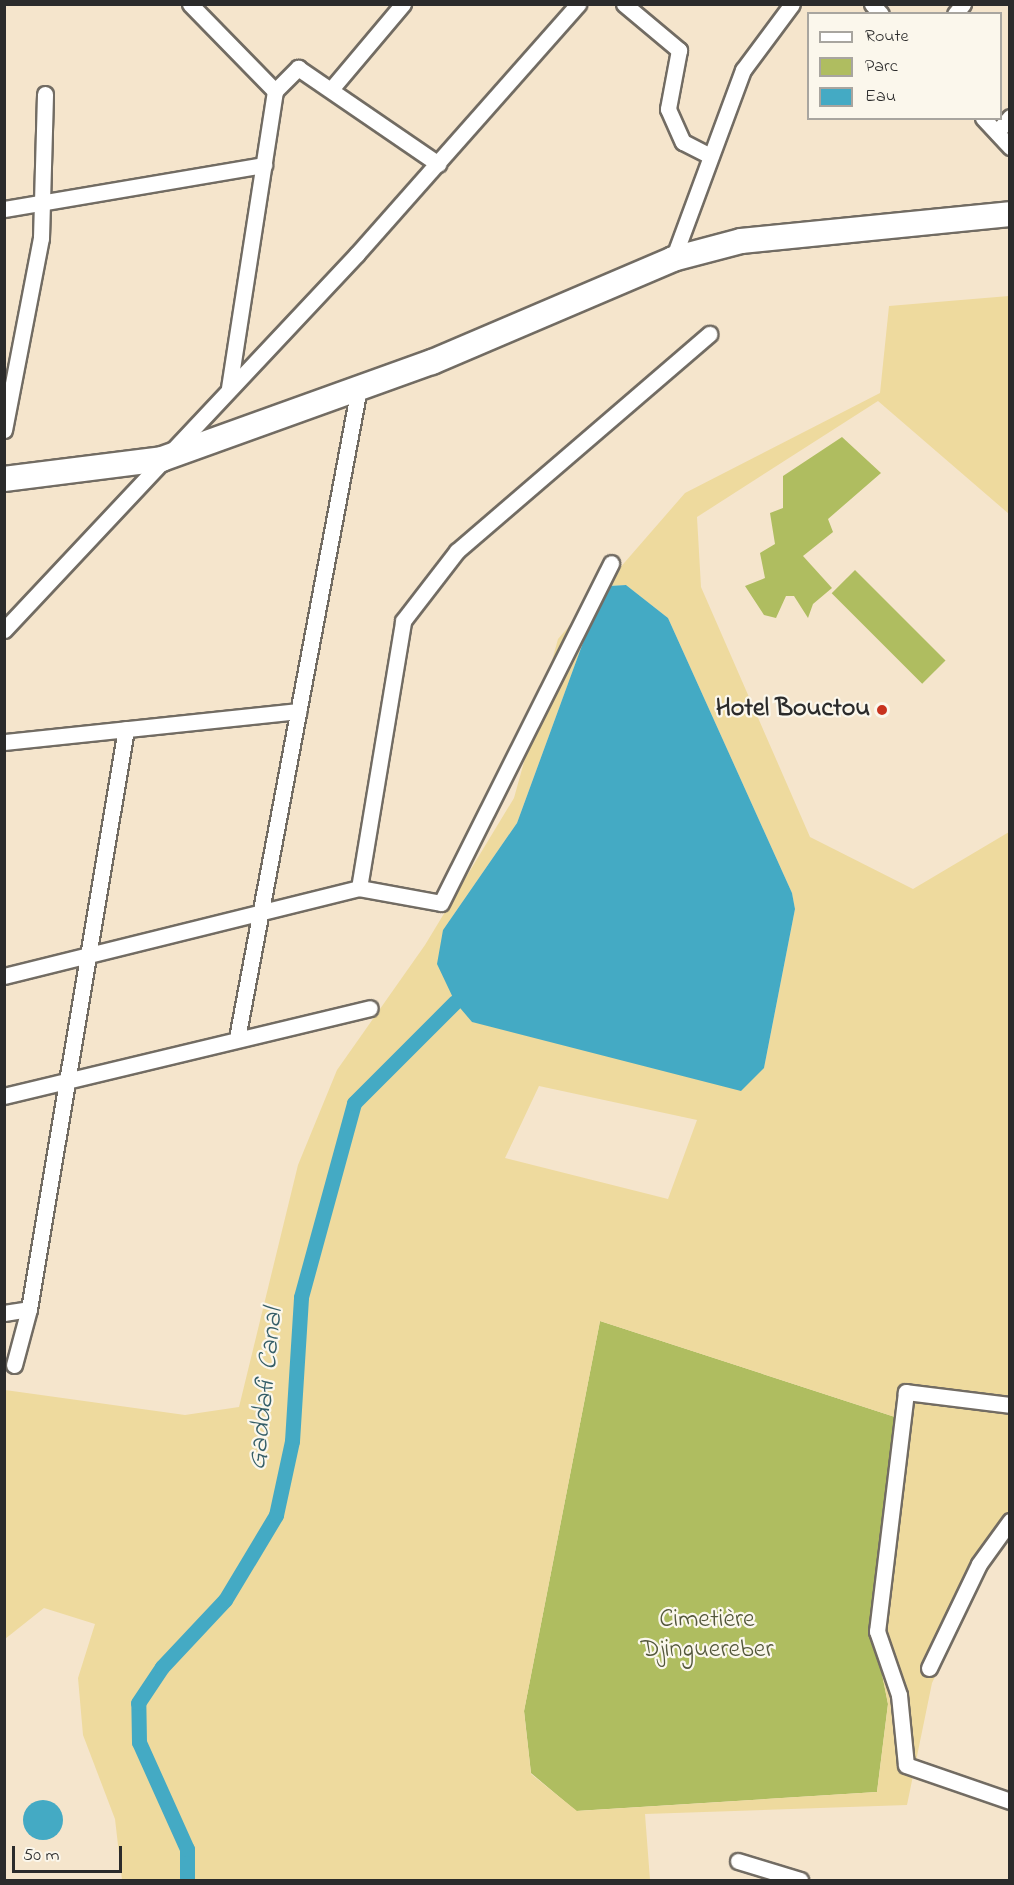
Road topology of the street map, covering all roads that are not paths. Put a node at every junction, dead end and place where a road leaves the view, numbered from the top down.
1 (190, 4) edge
2 (624, 4) edge
3 (792, 4) edge
4 (576, 5) edge
5 (396, 7) edge
6 (333, 87) junction
7 (275, 91) junction
8 (45, 94) dead end
9 (1010, 117) edge
10 (986, 120) edge
11 (997, 132) junction
12 (1010, 147) edge
13 (711, 156) junction
14 (438, 164) junction
15 (264, 165) junction
16 (42, 203) junction
17 (4, 209) edge
18 (1010, 214) edge
19 (673, 259) junction
20 (709, 334) dead end
21 (229, 388) junction
22 (359, 388) junction
23 (4, 430) edge
24 (162, 459) junction
25 (4, 479) edge
26 (611, 563) dead end
27 (4, 630) edge
28 (298, 711) junction
29 (126, 729) junction
30 (4, 742) edge
31 (359, 888) junction
32 (260, 913) junction
33 (88, 956) junction
34 (4, 976) edge
35 (369, 1008) dead end
36 (237, 1038) junction
37 (67, 1080) junction
38 (4, 1096) edge
39 (29, 1309) junction
40 (4, 1313) edge
41 (14, 1365) dead end
42 (1010, 1405) edge
43 (1010, 1521) edge
44 (929, 1668) dead end
45 (1010, 1801) edge
46 (738, 1861) dead end
47 (800, 1881) edge

1 - 7 street
2 - 13 street
3 - 13 street
4 - 14 street
5 - 6 street
6 - 7 street
6 - 14 street
7 - 15 street
8 - 16 street
9 - 11 street
10 - 11 street
11 - 12 street
13 - 19 street
14 - 21 street
15 - 16 street
15 - 21 street
16 - 17 street
16 - 23 street
18 - 19 main road
19 - 22 main road
20 - 31 street
21 - 24 street
22 - 24 main road
22 - 28 street
24 - 25 main road
24 - 27 street
26 - 31 street
28 - 29 street
28 - 32 street
29 - 30 street
29 - 33 street
31 - 32 street
32 - 33 street
32 - 36 street
33 - 34 street
33 - 37 street
35 - 36 street
36 - 37 street
37 - 38 street
37 - 39 street
39 - 40 street
39 - 41 street
42 - 45 street
43 - 44 street
46 - 47 street

